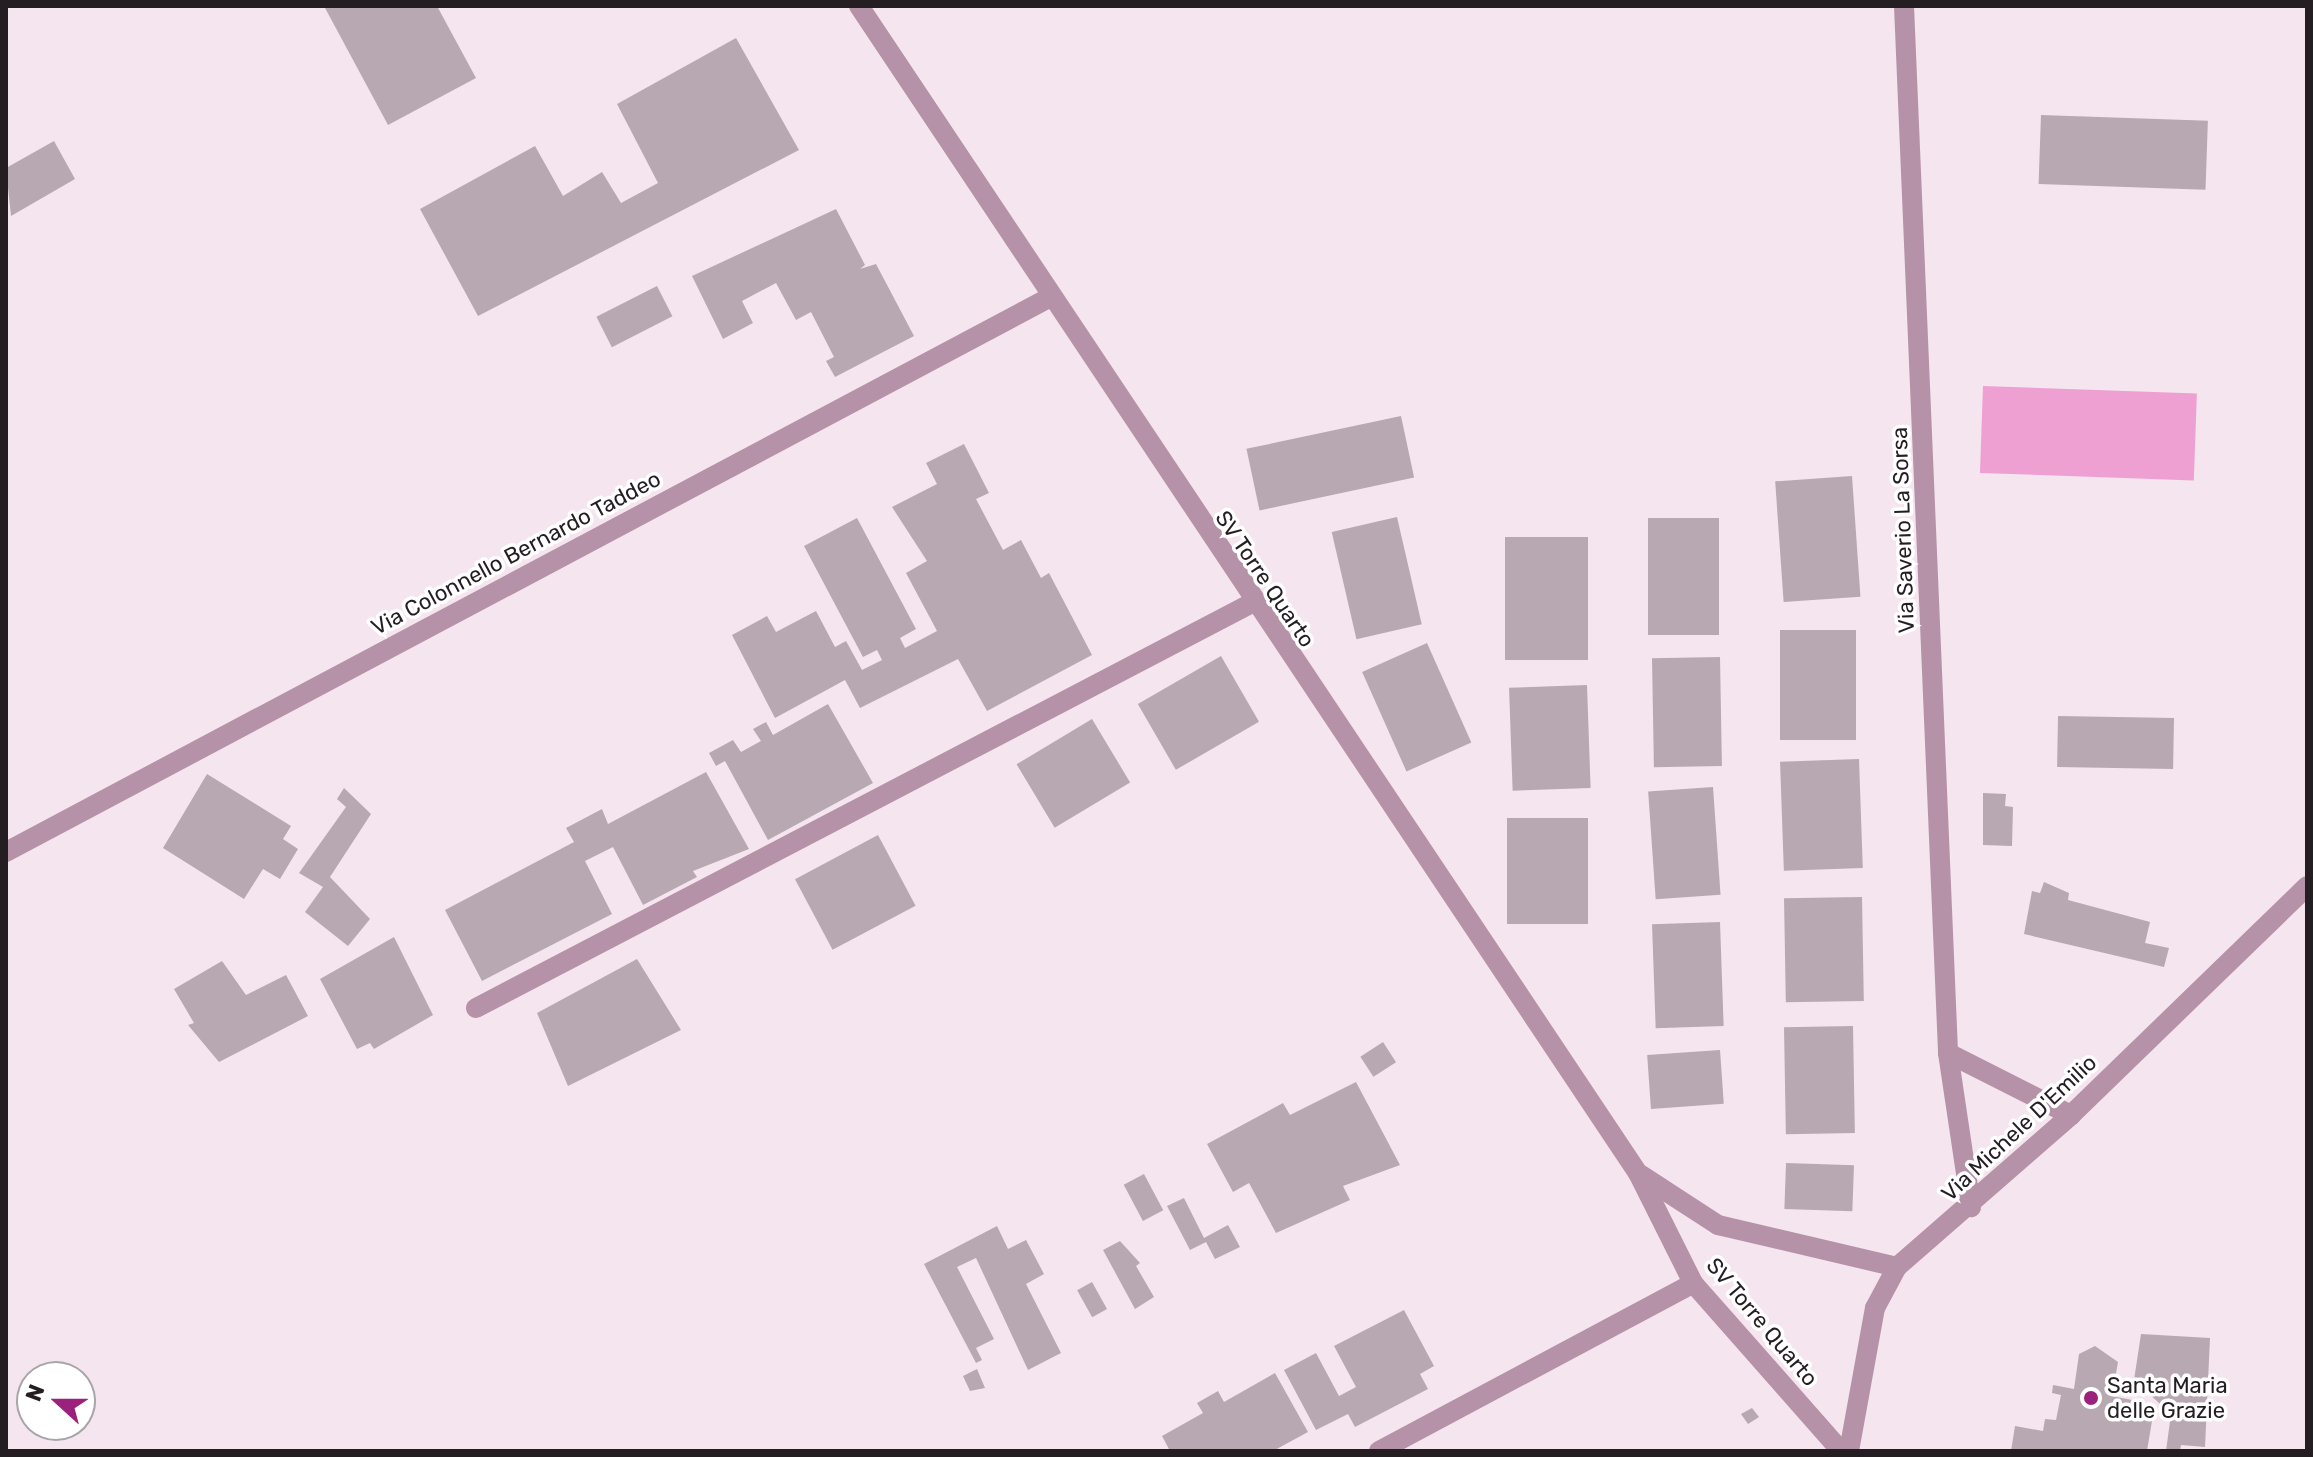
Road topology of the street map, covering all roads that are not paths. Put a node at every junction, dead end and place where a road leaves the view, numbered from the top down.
1 (859, 6) edge
2 (1904, 6) edge
3 (1049, 298) junction
4 (1252, 603) junction
5 (6, 852) edge
6 (2307, 886) edge
7 (476, 1008) dead end
8 (1948, 1053) junction
9 (2071, 1115) junction
10 (1638, 1173) junction
11 (1971, 1207) junction
12 (1897, 1267) junction
13 (1693, 1283) junction
14 (1379, 1451) edge
15 (1841, 1451) edge
16 (1849, 1451) edge

1 - 3 street, SV Torre Quarto
2 - 8 street, Via Saverio La Sorsa
3 - 4 street, SV Torre Quarto
3 - 5 street, Via Colonnello Bernardo Taddeo
4 - 7 street
4 - 10 street, SV Torre Quarto
6 - 9 street, Via Michele D'Emilio
8 - 9 street
8 - 11 street, Via Saverio La Sorsa
9 - 11 street, Via Michele D'Emilio
10 - 12 street, SV Torre Quarto
10 - 13 street, SV Torre Quarto
11 - 12 street, Via Michele D'Emilio
12 - 16 street, Via Michele D'Emilio
13 - 14 street
13 - 15 street, SV Torre Quarto

